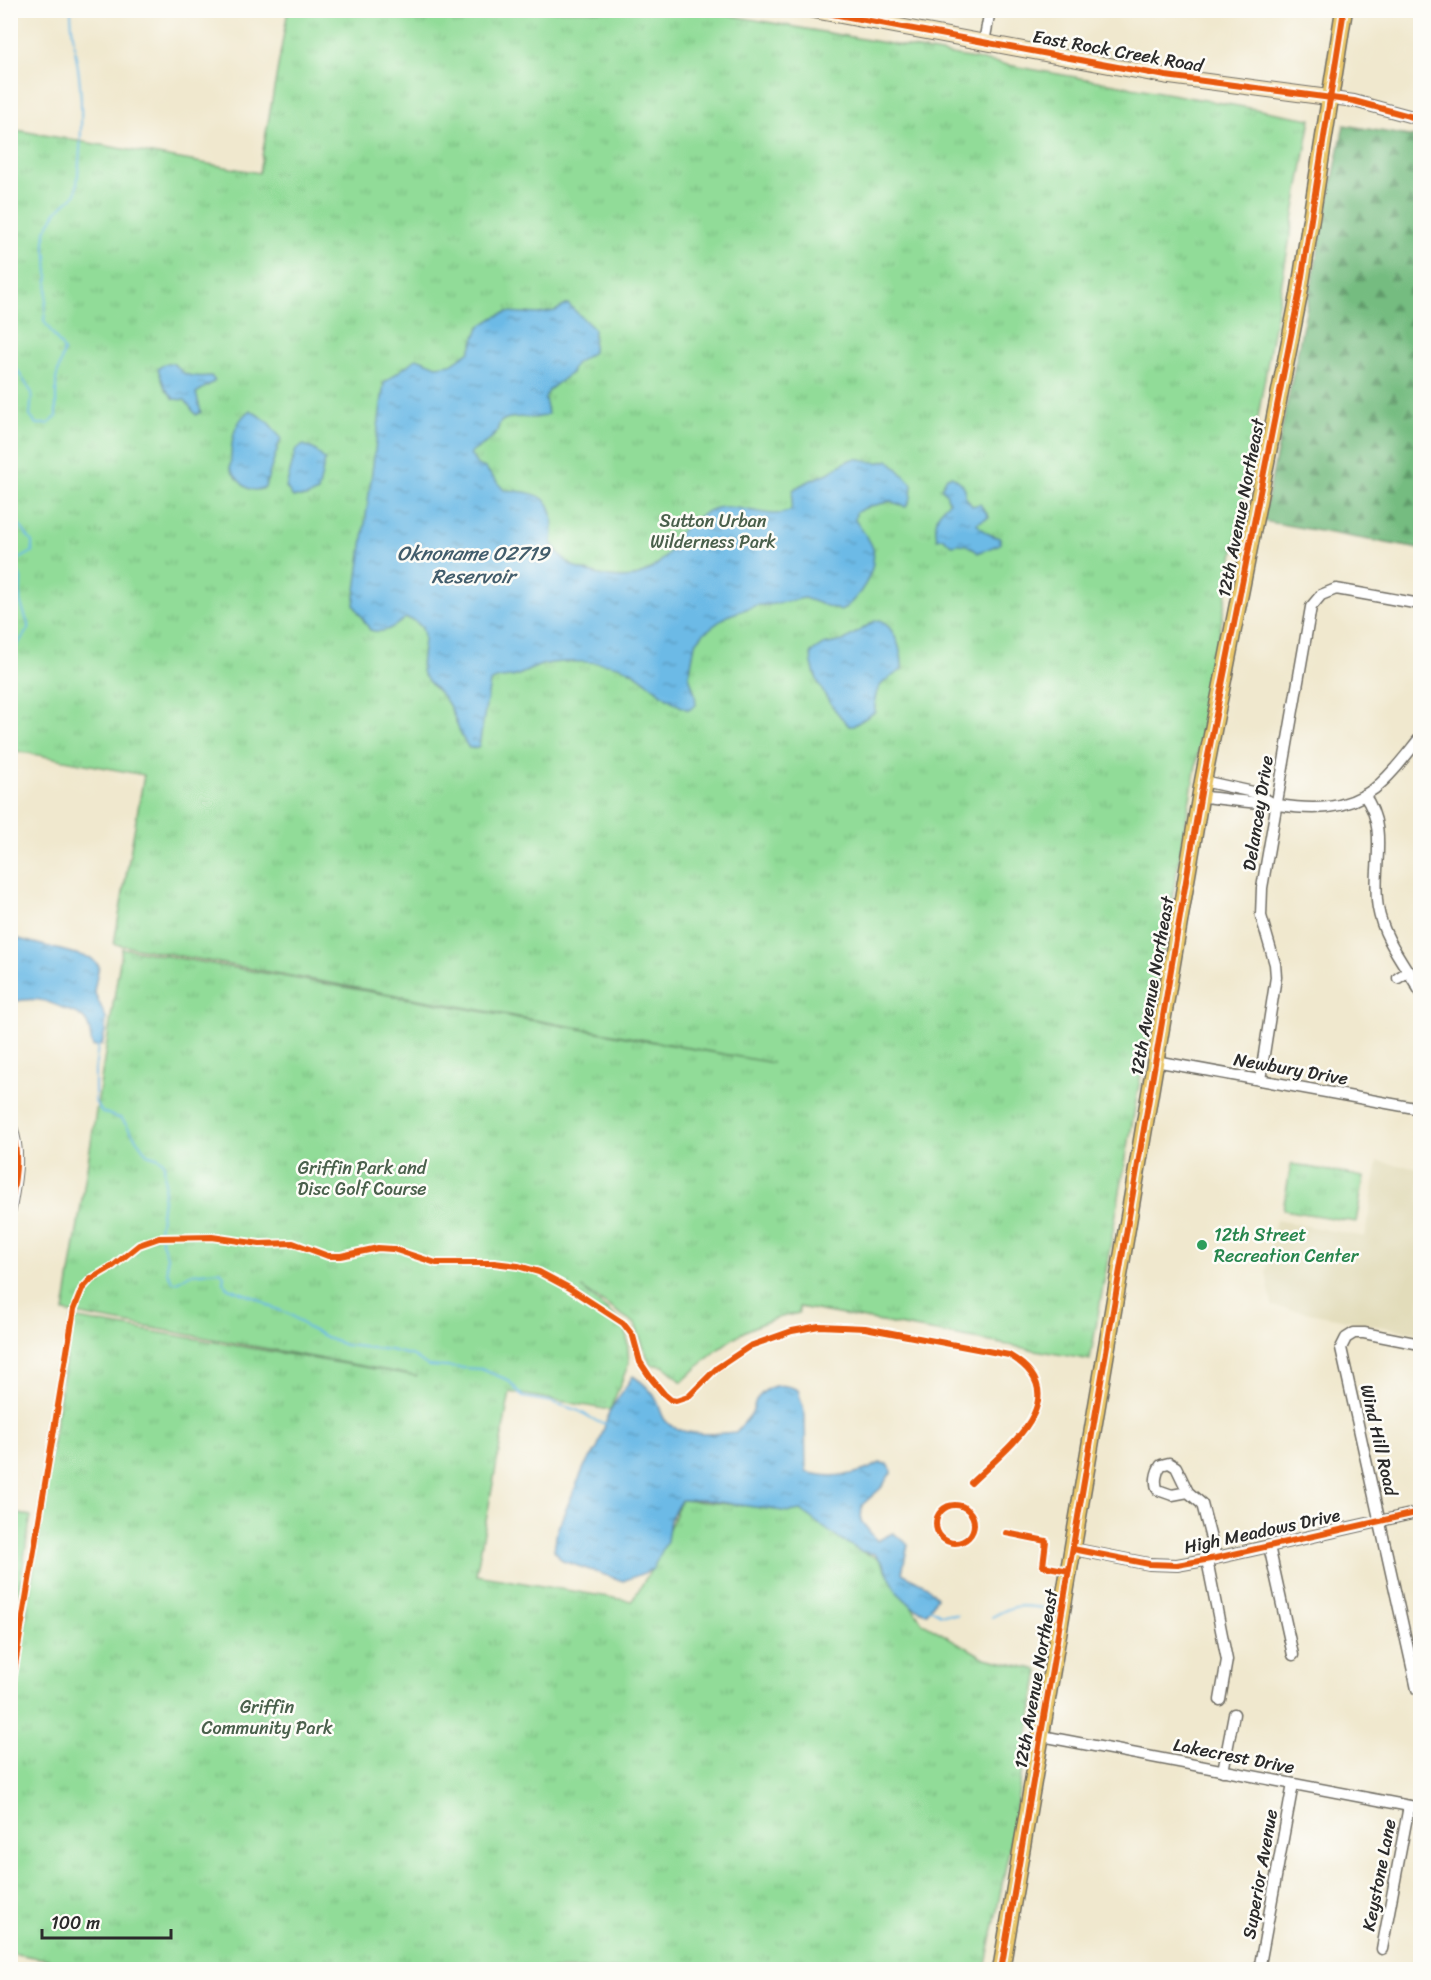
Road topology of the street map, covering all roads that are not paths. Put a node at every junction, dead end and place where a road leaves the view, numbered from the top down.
1 (811, 10) edge
2 (990, 10) edge
3 (1344, 10) edge
4 (984, 42) junction
5 (1332, 98) junction
6 (1420, 119) edge
7 (1420, 604) edge
8 (1420, 738) edge
9 (1201, 789) junction
10 (1364, 795) junction
11 (1276, 805) junction
12 (1409, 971) junction
13 (1398, 978) dead end
14 (1420, 991) edge
15 (1155, 1060) junction
16 (1260, 1080) junction
17 (1420, 1110) edge
18 (10, 1124) edge
19 (10, 1209) edge
20 (1420, 1344) edge
21 (1188, 1492) dead end
22 (1420, 1512) edge
23 (1380, 1521) junction
24 (1269, 1546) junction
25 (1073, 1550) junction
26 (1211, 1559) junction
27 (1293, 1655) dead end
28 (1417, 1689) dead end
29 (1220, 1700) dead end
30 (1234, 1714) dead end
31 (1042, 1736) junction
32 (1223, 1771) junction
33 (1293, 1784) junction
34 (1409, 1806) junction
35 (1420, 1808) edge
36 (1382, 1949) dead end
37 (1001, 1970) edge
38 (1260, 1970) edge

1 - 4 main road, East Rock Creek Road
2 - 4 street
3 - 5 main road, 12th Avenue Northeast
4 - 5 main road, East Rock Creek Road
5 - 6 street, East Rock Creek Road
5 - 9 main road, 12th Avenue Northeast
7 - 11 street, Delancey Drive
8 - 10 street
9 - 11 street
9 - 15 main road, 12th Avenue Northeast
10 - 11 street
10 - 12 street
11 - 16 street, Delancey Drive
12 - 13 street
12 - 14 street
15 - 16 street, Newbury Drive
15 - 25 main road, 12th Avenue Northeast
16 - 17 street, Newbury Drive
18 - 19 street
20 - 23 street, Wind Hill Road
21 - 26 street
22 - 23 street, High Meadows Drive
23 - 24 street, High Meadows Drive
23 - 28 street, Wind Hill Road
24 - 26 street, High Meadows Drive
24 - 27 street
25 - 26 street, High Meadows Drive
25 - 31 main road, 12th Avenue Northeast
26 - 29 street
30 - 32 street
31 - 32 street, Lakecrest Drive
31 - 37 main road, 12th Avenue Northeast
32 - 33 street, Lakecrest Drive
33 - 34 street, Lakecrest Drive
33 - 38 street, Superior Avenue
34 - 35 street, Lakecrest Drive
34 - 36 street, Keystone Lane

